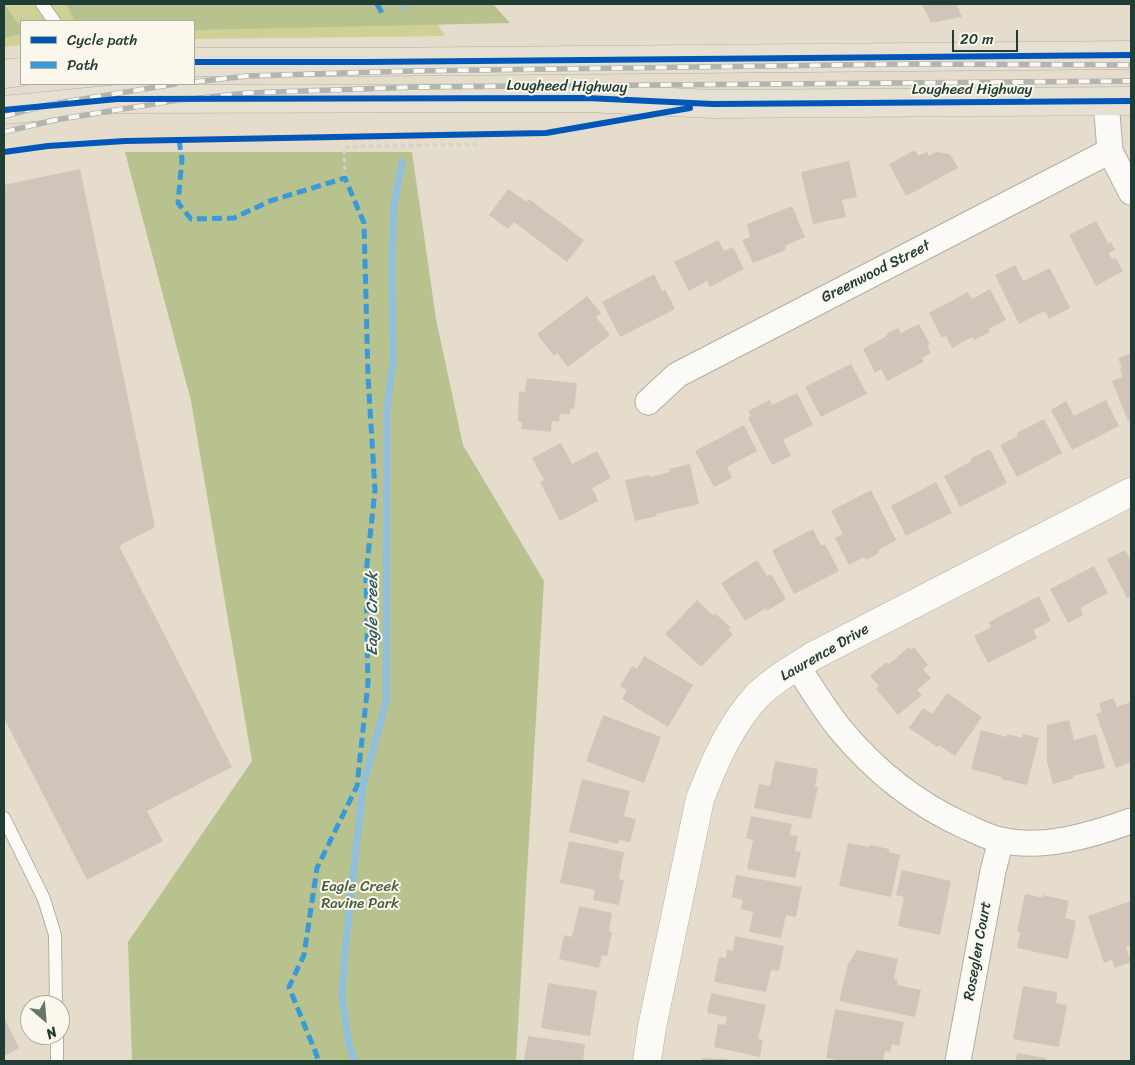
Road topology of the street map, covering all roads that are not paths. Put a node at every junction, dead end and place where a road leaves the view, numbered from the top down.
1 (42, 4) edge
2 (53, 20) edge
3 (1131, 54) edge
4 (195, 62) edge
5 (20, 72) edge
6 (4, 74) edge
7 (1119, 101) edge
8 (4, 110) edge
9 (1110, 151) junction
10 (1131, 192) edge
11 (648, 402) dead end
12 (1131, 492) edge
13 (797, 666) junction
14 (4, 818) edge
15 (1131, 821) edge
16 (1001, 840) junction
17 (56, 995) edge
18 (57, 1045) edge
19 (57, 1061) edge
20 (647, 1061) edge
21 (958, 1061) edge

1 - 2 lane
3 - 4 main road, Lougheed Highway
5 - 6 main road
7 - 8 main road, Lougheed Highway
7 - 9 street
9 - 10 street
9 - 11 street, Greenwood Street
12 - 13 street, Lawrence Drive
13 - 16 street
13 - 20 street, Lawrence Drive
14 - 17 lane
15 - 16 street
16 - 21 street, Roseglen Court
18 - 19 lane

